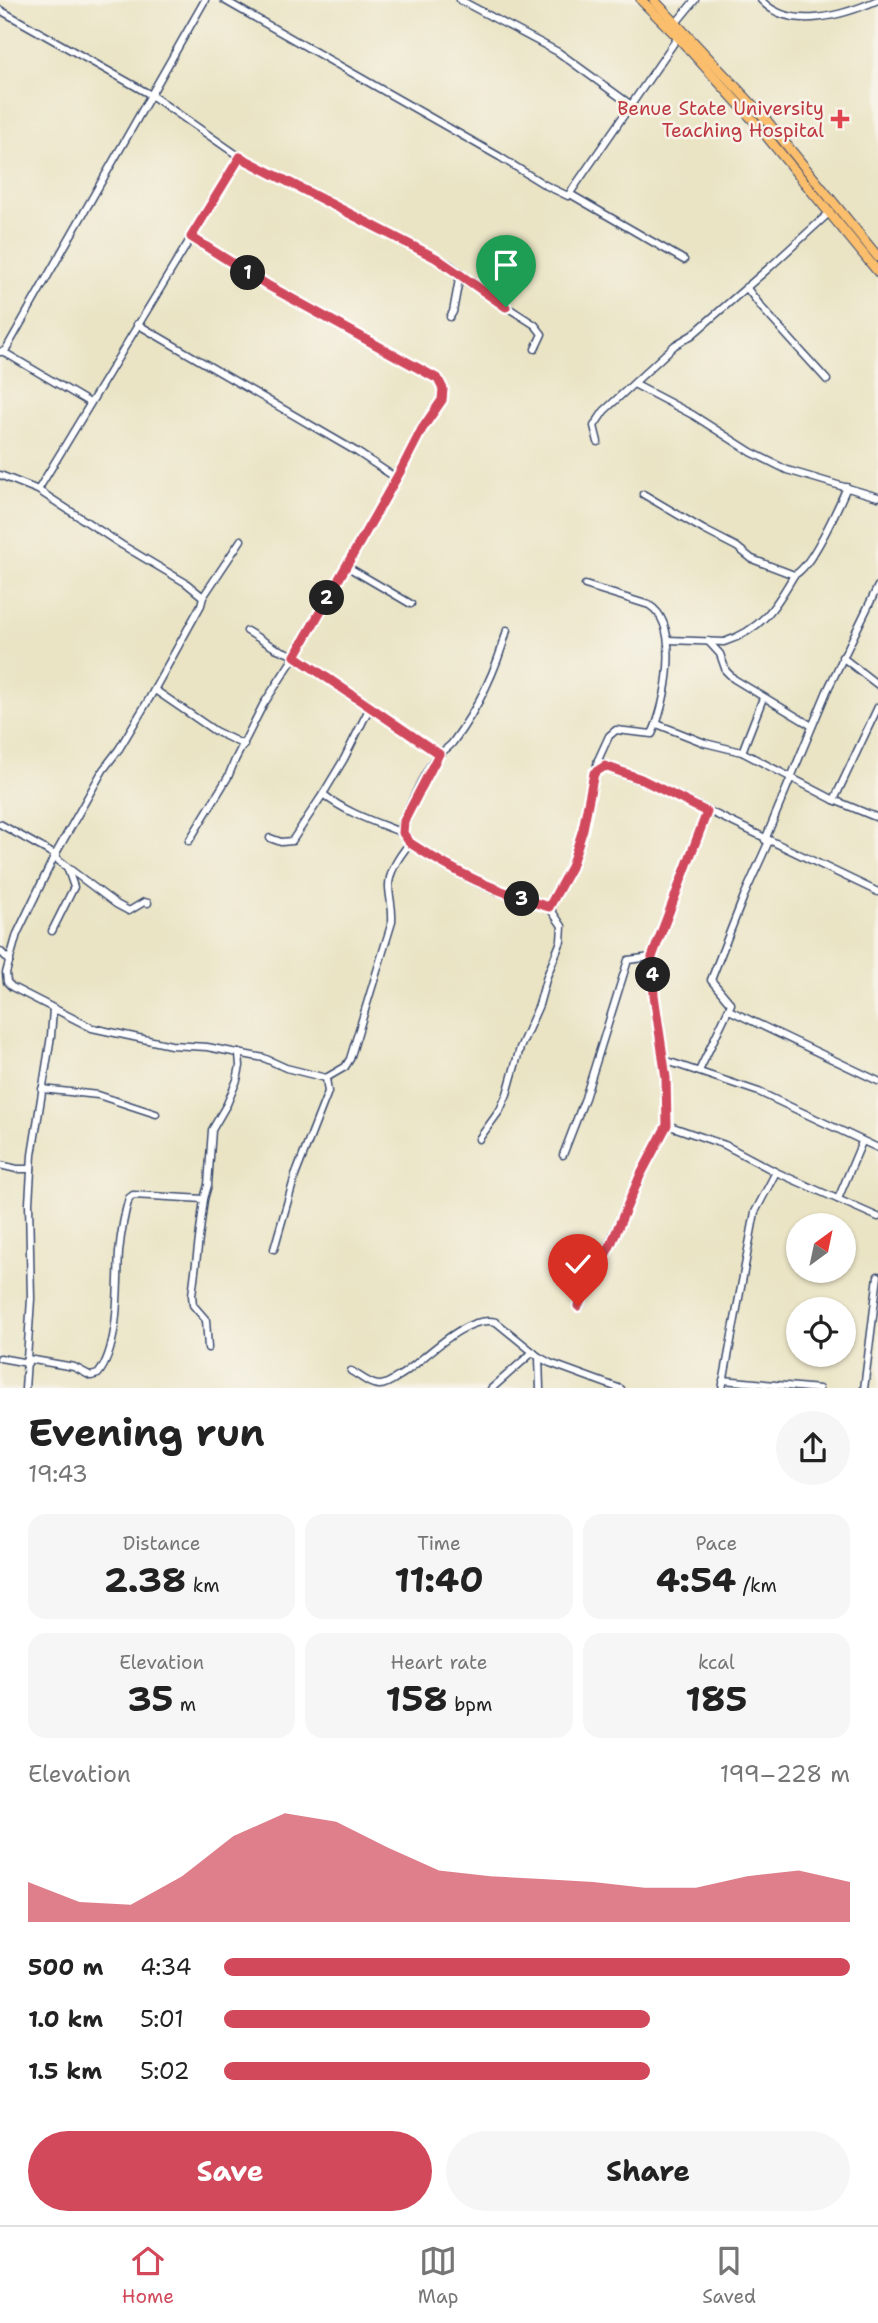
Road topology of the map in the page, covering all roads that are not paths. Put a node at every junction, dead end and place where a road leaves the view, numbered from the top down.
1 (205, 0) edge
2 (223, 0) edge
3 (460, 0) edge
4 (641, 0) edge
5 (654, 0) edge
6 (696, 0) edge
7 (761, 0) edge
8 (878, 0) edge
9 (0, 10) edge
10 (676, 23) junction
11 (678, 37) junction
12 (151, 95) junction
13 (631, 105) junction
14 (240, 157) junction
15 (570, 194) junction
16 (829, 213) junction
17 (191, 237) junction
18 (878, 257) edge
19 (684, 260) dead end
20 (878, 272) edge
21 (460, 274) junction
22 (746, 287) junction
23 (450, 317) dead end
24 (138, 324) junction
25 (535, 349) dead end
26 (1, 352) edge
27 (827, 380) dead end
28 (634, 384) junction
29 (90, 402) junction
30 (598, 442) dead end
31 (0, 475) edge
32 (396, 478) junction
33 (847, 487) junction
34 (38, 490) junction
35 (643, 494) dead end
36 (878, 497) edge
37 (241, 540) dead end
38 (346, 566) junction
39 (794, 575) junction
40 (585, 585) dead end
41 (878, 586) edge
42 (203, 597) junction
43 (411, 604) dead end
44 (507, 630) dead end
45 (247, 631) dead end
46 (668, 640) junction
47 (708, 641) junction
48 (724, 642) junction
49 (719, 654) junction
50 (295, 656) junction
51 (842, 657) junction
52 (878, 685) edge
53 (155, 690) junction
54 (763, 698) junction
55 (370, 707) junction
56 (878, 707) edge
57 (657, 724) junction
58 (812, 726) junction
59 (244, 745) junction
60 (742, 752) junction
61 (439, 754) junction
62 (598, 760) junction
63 (605, 766) junction
64 (594, 773) junction
65 (791, 777) junction
66 (323, 794) junction
67 (834, 800) junction
68 (707, 812) junction
69 (878, 818) edge
70 (0, 824) edge
71 (403, 833) junction
72 (270, 838) dead end
73 (767, 840) junction
74 (189, 841) dead end
75 (410, 843) junction
76 (55, 855) junction
77 (67, 867) junction
78 (878, 892) edge
79 (148, 903) dead end
80 (549, 907) junction
81 (52, 931) dead end
82 (0, 951) edge
83 (652, 957) junction
84 (10, 961) junction
85 (53, 1009) junction
86 (729, 1010) junction
87 (239, 1053) junction
88 (253, 1056) junction
89 (664, 1060) junction
90 (240, 1066) junction
91 (699, 1071) junction
92 (326, 1077) junction
93 (878, 1080) edge
94 (42, 1089) junction
95 (156, 1114) dead end
96 (667, 1125) junction
97 (479, 1139) dead end
98 (862, 1142) junction
99 (878, 1148) edge
100 (563, 1156) dead end
101 (0, 1165) edge
102 (31, 1168) junction
103 (776, 1172) junction
104 (204, 1199) junction
105 (838, 1199) junction
106 (878, 1217) edge
107 (274, 1249) dead end
108 (878, 1276) edge
109 (578, 1306) dead end
110 (208, 1348) dead end
111 (533, 1352) junction
112 (539, 1357) junction
113 (0, 1358) edge
114 (28, 1361) junction
115 (351, 1371) dead end
116 (723, 1384) edge
117 (25, 1388) edge
118 (491, 1388) edge
119 (540, 1388) edge
120 (621, 1388) edge
121 (819, 1388) edge
122 (864, 1388) edge

1 - 12 street
2 - 15 street
3 - 13 street
4 - 11 main road
5 - 10 main road
6 - 10 street
7 - 8 street
9 - 12 street
10 - 18 main road
11 - 13 street
11 - 16 main road
12 - 14 street
12 - 26 street
13 - 15 street
14 - 17 street
14 - 21 street
15 - 19 street
16 - 20 main road
16 - 22 street
17 - 24 street
17 - 32 street
21 - 23 street
21 - 25 street
22 - 27 street
22 - 28 street
24 - 29 street
24 - 32 street
26 - 29 street
28 - 30 street
28 - 33 street
29 - 34 street
31 - 34 street
32 - 38 street
33 - 36 street
33 - 39 street
34 - 42 street
35 - 39 street
37 - 42 street
38 - 43 street
38 - 50 street
39 - 48 street
40 - 46 street
41 - 51 street
42 - 53 street
44 - 61 street
45 - 50 street
46 - 47 street
46 - 57 street
47 - 48 street
47 - 49 street
48 - 49 street
49 - 54 street
50 - 55 street
50 - 59 street
51 - 52 street
51 - 58 street
53 - 59 street
53 - 76 street
54 - 58 street
54 - 60 street
55 - 61 street
55 - 66 street
56 - 67 street
57 - 60 street
57 - 62 street
58 - 65 street
59 - 74 street
60 - 65 street
61 - 71 street
62 - 63 street
62 - 64 street
63 - 64 street
63 - 68 street
64 - 80 street
65 - 67 street
65 - 73 street
66 - 71 street
66 - 72 street
67 - 69 street
68 - 73 street
68 - 83 street
70 - 76 street
71 - 75 street
73 - 78 street
73 - 86 street
75 - 80 street
75 - 92 street
76 - 77 street
76 - 84 street
77 - 79 street
77 - 81 street
80 - 97 street
82 - 84 street
83 - 89 street
83 - 100 street
84 - 85 street
85 - 87 street
85 - 94 street
86 - 91 street
86 - 93 street
87 - 88 street
87 - 90 street
88 - 90 street
88 - 92 street
89 - 91 street
89 - 96 street
90 - 104 street
91 - 98 street
92 - 107 street
94 - 95 street
94 - 102 street
96 - 103 street
96 - 109 street
98 - 99 street
98 - 105 street
101 - 102 street
102 - 114 street
103 - 105 street
103 - 116 street
104 - 110 street
104 - 114 street
105 - 106 street
108 - 122 street
111 - 112 street
111 - 115 street
111 - 118 street
112 - 119 street
112 - 120 street
113 - 114 street
114 - 117 street
116 - 121 street

